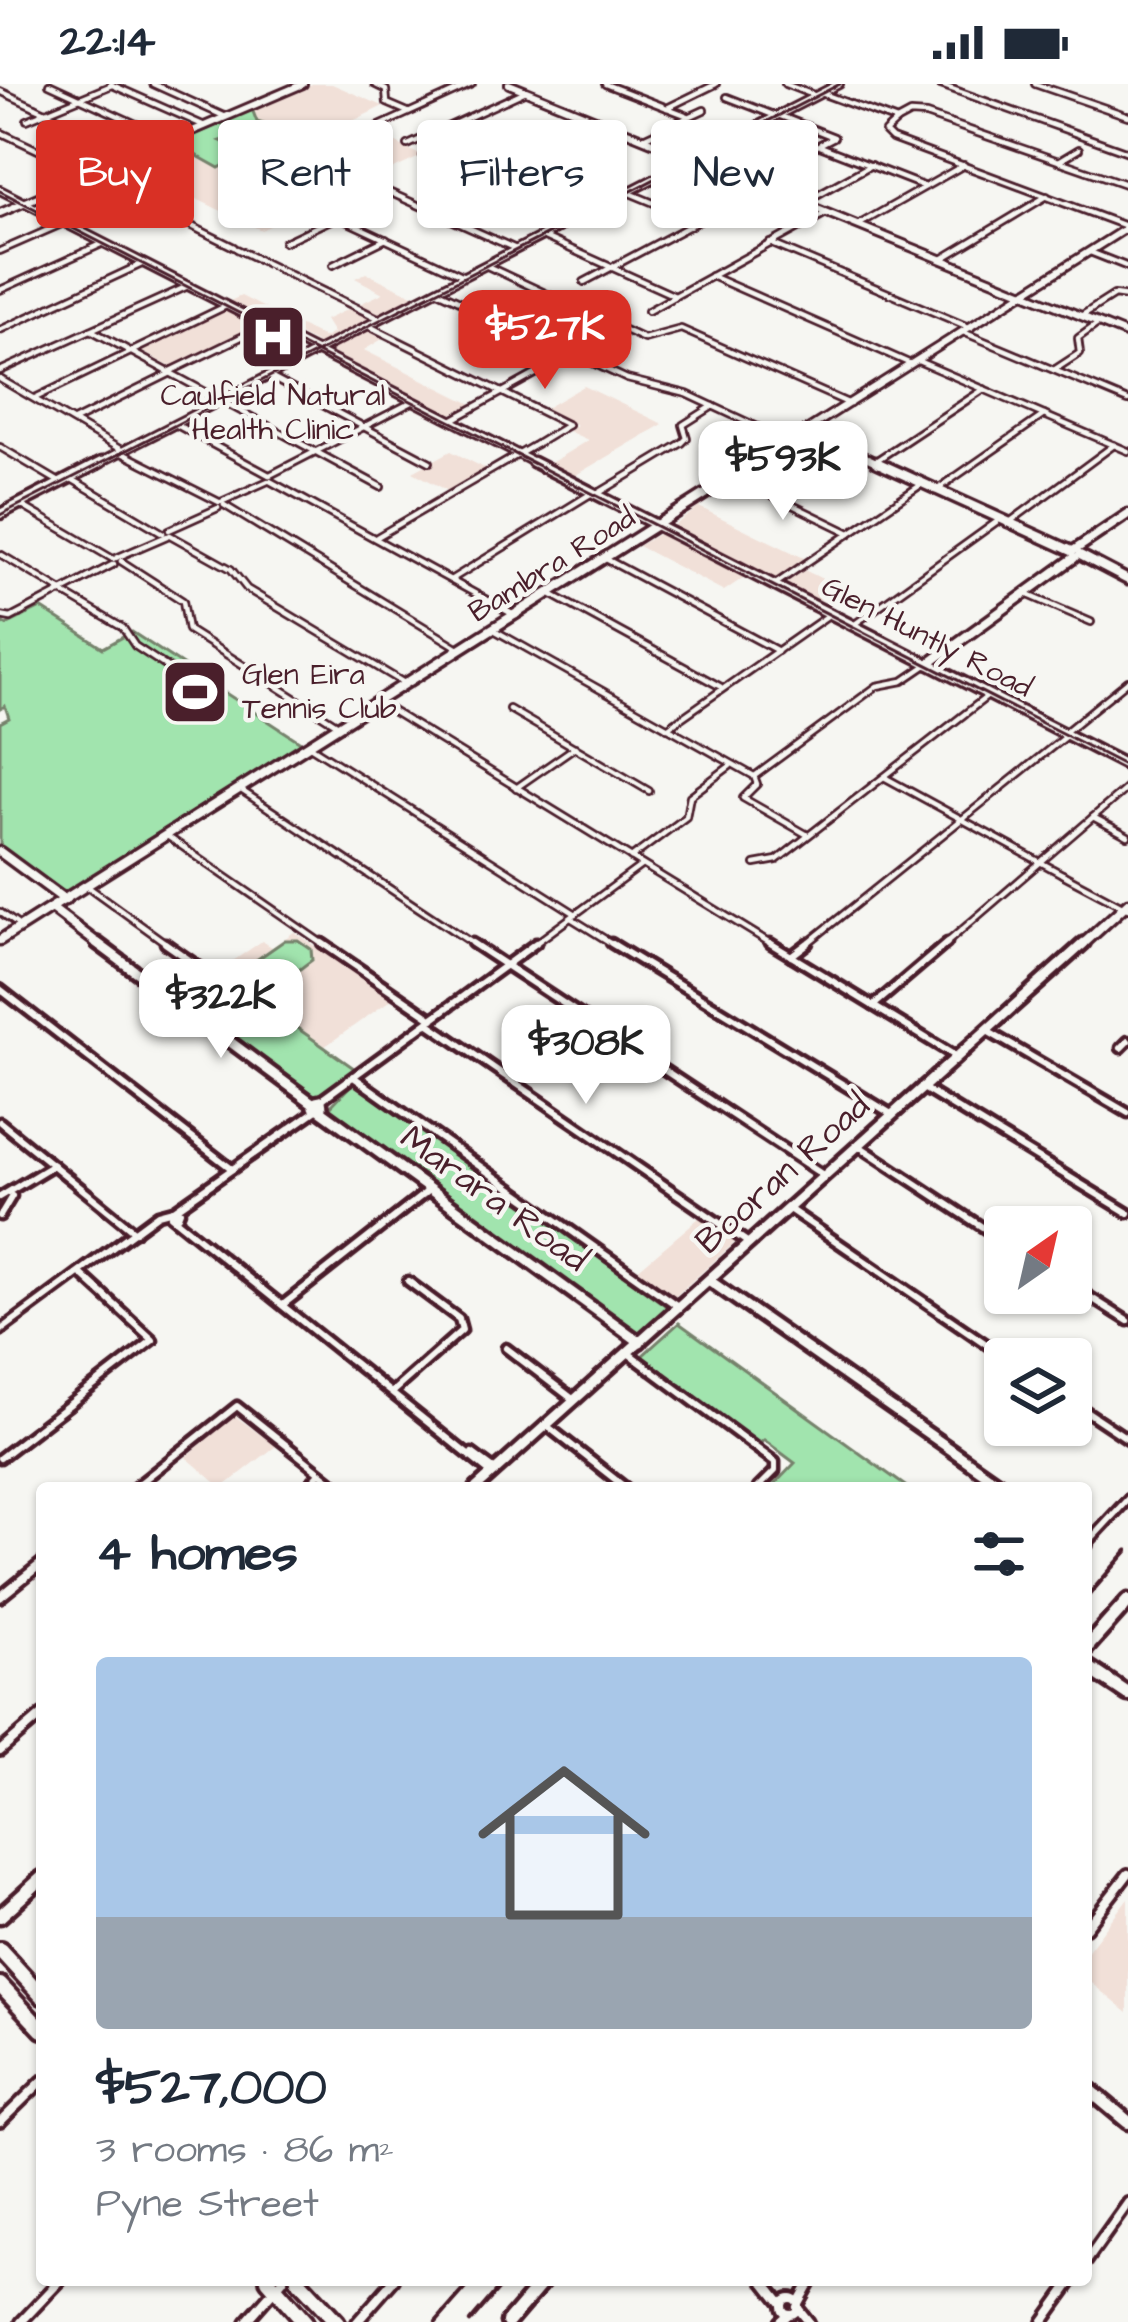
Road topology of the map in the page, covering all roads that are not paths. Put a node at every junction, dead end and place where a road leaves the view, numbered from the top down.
1 (49, 84) edge
2 (113, 84) edge
3 (153, 84) edge
4 (279, 84) edge
5 (303, 84) edge
6 (374, 84) edge
7 (394, 84) edge
8 (472, 84) edge
9 (509, 84) edge
10 (605, 84) edge
11 (624, 84) edge
12 (716, 84) edge
13 (784, 84) edge
14 (839, 84) edge
15 (938, 84) edge
16 (1035, 84) edge
17 (385, 88) junction
18 (616, 88) junction
19 (291, 89) junction
20 (0, 91) edge
21 (526, 91) junction
22 (818, 94) junction
23 (727, 97) dead end
24 (80, 98) junction
25 (667, 108) junction
26 (704, 110) dead end
27 (46, 112) junction
28 (408, 112) junction
29 (688, 116) junction
30 (777, 116) junction
31 (1128, 116) edge
32 (226, 117) junction
33 (27, 119) dead end
34 (63, 120) edge
35 (128, 120) edge
36 (392, 120) edge
37 (597, 120) edge
38 (769, 120) edge
39 (897, 122) junction
40 (205, 126) junction
41 (194, 131) edge
42 (0, 132) edge
43 (627, 132) edge
44 (643, 138) junction
45 (651, 141) edge
46 (408, 145) dead end
47 (820, 146) joint
48 (36, 149) edge
49 (1079, 149) dead end
50 (1128, 152) edge
51 (1060, 160) junction
52 (964, 165) junction
53 (871, 166) junction
54 (651, 180) edge
55 (1128, 185) edge
56 (925, 187) junction
57 (0, 190) edge
58 (629, 191) joint
59 (393, 194) edge
60 (818, 194) edge
61 (1046, 196) junction
62 (36, 197) edge
63 (651, 201) edge
64 (25, 202) junction
65 (36, 208) edge
66 (818, 210) edge
67 (0, 213) edge
68 (825, 213) junction
69 (857, 225) junction
70 (1128, 227) edge
71 (53, 228) edge
72 (74, 228) edge
73 (194, 228) edge
74 (314, 228) edge
75 (362, 228) edge
76 (557, 228) edge
77 (684, 228) edge
78 (542, 236) junction
79 (386, 239) junction
80 (284, 242) dead end
81 (104, 243) junction
82 (770, 243) junction
83 (516, 249) junction
84 (0, 251) edge
85 (1090, 252) junction
86 (941, 260) junction
87 (144, 263) junction
88 (333, 265) dead end
89 (484, 266) junction
90 (611, 267) junction
91 (1128, 267) edge
92 (464, 276) junction
93 (711, 276) junction
94 (584, 282) dead end
95 (187, 285) junction
96 (0, 290) edge
97 (436, 290) junction
98 (1024, 293) junction
99 (676, 296) junction
100 (1128, 297) edge
101 (226, 305) junction
102 (648, 311) dead end
103 (1082, 316) junction
104 (380, 319) junction
105 (1099, 323) junction
106 (265, 325) junction
107 (367, 326) junction
108 (619, 328) junction
109 (0, 330) edge
110 (91, 330) junction
111 (967, 330) junction
112 (1128, 335) edge
113 (131, 351) junction
114 (317, 351) junction
115 (572, 354) junction
116 (915, 363) junction
117 (1054, 370) junction
118 (171, 372) junction
119 (1, 376) edge
120 (268, 376) junction
121 (984, 389) junction
122 (502, 392) junction
123 (34, 398) junction
124 (222, 400) junction
125 (412, 400) junction
126 (1128, 400) edge
127 (850, 404) junction
128 (713, 406) junction
129 (1044, 415) junction
130 (452, 420) junction
131 (74, 421) junction
132 (173, 425) junction
133 (364, 426) junction
134 (808, 431) junction
135 (791, 442) junction
136 (1114, 445) junction
137 (0, 447) edge
138 (124, 450) junction
139 (1128, 451) edge
140 (317, 452) junction
141 (519, 454) junction
142 (142, 460) junction
143 (430, 462) dead end
144 (874, 462) junction
145 (269, 478) junction
146 (735, 478) junction
147 (68, 479) junction
148 (922, 484) junction
149 (381, 487) dead end
150 (935, 490) junction
151 (595, 493) junction
152 (19, 504) junction
153 (220, 505) junction
154 (0, 514) edge
155 (1128, 514) edge
156 (1003, 522) junction
157 (658, 526) junction
158 (168, 533) junction
159 (850, 533) junction
160 (377, 537) junction
161 (0, 554) edge
162 (1074, 555) junction
163 (606, 559) junction
164 (114, 561) junction
165 (452, 579) junction
166 (1128, 580) edge
167 (774, 585) junction
168 (62, 591) junction
169 (1023, 592) junction
170 (551, 594) junction
171 (830, 614) junction
172 (517, 615) junction
173 (4, 617) edge
174 (1091, 622) dead end
175 (852, 626) junction
176 (494, 630) junction
177 (464, 649) junction
178 (778, 651) junction
179 (928, 664) junction
180 (176, 673) dead end
181 (1128, 681) edge
182 (409, 684) junction
183 (723, 688) junction
184 (989, 695) junction
185 (377, 704) junction
186 (509, 709) dead end
187 (343, 726) junction
188 (667, 728) junction
189 (1066, 734) junction
190 (310, 746) junction
191 (575, 748) junction
192 (730, 765) junction
193 (1128, 766) edge
194 (884, 777) junction
195 (755, 780) junction
196 (1128, 787) edge
197 (516, 788) junction
198 (241, 790) junction
199 (649, 791) dead end
200 (1093, 817) junction
201 (963, 820) junction
202 (806, 834) junction
203 (167, 836) junction
204 (1128, 836) edge
205 (0, 852) edge
206 (631, 858) junction
207 (1040, 862) junction
208 (755, 864) dead end
209 (642, 865) junction
210 (87, 886) junction
211 (65, 900) junction
212 (1127, 906) edge
213 (51, 908) junction
214 (0, 912) edge
215 (573, 916) junction
216 (21, 927) junction
217 (0, 940) edge
218 (791, 956) junction
219 (507, 965) junction
220 (0, 989) edge
221 (172, 997) junction
222 (873, 1006) junction
223 (431, 1021) junction
224 (988, 1029) junction
225 (1128, 1042) edge
226 (1121, 1048) dead end
227 (957, 1057) junction
228 (355, 1078) junction
229 (924, 1087) junction
230 (320, 1104) junction
231 (1128, 1113) edge
232 (893, 1115) junction
233 (0, 1122) edge
234 (857, 1147) junction
235 (53, 1165) junction
236 (232, 1169) junction
237 (825, 1176) junction
238 (432, 1187) junction
239 (14, 1193) junction
240 (0, 1198) edge
241 (787, 1210) junction
242 (175, 1213) junction
243 (1128, 1213) edge
244 (0, 1216) edge
245 (984, 1229) edge
246 (135, 1232) junction
247 (749, 1246) junction
248 (80, 1273) junction
249 (409, 1281) dead end
250 (710, 1281) junction
251 (1092, 1298) edge
252 (284, 1305) junction
253 (677, 1309) junction
254 (1128, 1321) edge
255 (0, 1331) edge
256 (641, 1341) junction
257 (984, 1343) edge
258 (506, 1348) dead end
259 (628, 1353) junction
260 (392, 1392) junction
261 (574, 1400) junction
262 (1092, 1415) edge
263 (546, 1425) junction
264 (1128, 1439) edge
265 (0, 1458) edge
266 (494, 1472) junction
267 (324, 1474) junction
268 (142, 1482) edge
269 (315, 1482) edge
270 (333, 1482) edge
271 (483, 1482) edge
272 (618, 1482) edge
273 (764, 1482) edge
274 (997, 1482) edge
275 (1128, 1498) edge
276 (1092, 1537) edge
277 (36, 1568) edge
278 (0, 1598) edge
279 (1128, 1601) edge
280 (1092, 1634) edge
281 (1092, 1667) edge
282 (1128, 1694) edge
283 (36, 1720) edge
284 (0, 1751) edge
285 (1128, 1874) edge
286 (36, 1883) edge
287 (0, 1916) edge
288 (1092, 1920) edge
289 (0, 1950) edge
290 (23, 1976) junction
291 (3, 1989) edge
292 (36, 1990) edge
293 (36, 2024) edge
294 (36, 2087) edge
295 (1092, 2092) edge
296 (0, 2122) edge
297 (1128, 2122) edge
298 (1128, 2203) edge
299 (1092, 2254) edge
300 (55, 2286) edge
301 (274, 2286) edge
302 (278, 2286) edge
303 (304, 2286) edge
304 (389, 2286) edge
305 (539, 2286) edge
306 (1069, 2286) edge
307 (787, 2309) edge
308 (21, 2322) edge
309 (246, 2322) edge
310 (305, 2322) edge
311 (337, 2322) edge
312 (357, 2322) edge
313 (508, 2322) edge
314 (806, 2322) edge
315 (1043, 2322) edge

1 - 24 street
2 - 24 street
2 - 40 street
3 - 32 street
4 - 19 street
5 - 19 street
6 - 17 street
7 - 17 street
8 - 28 street
9 - 21 street
10 - 18 street
11 - 18 street
12 - 25 street
13 - 22 street
14 - 22 street
15 - 50 street
16 - 31 street
17 - 28 street
18 - 25 street
19 - 32 street
20 - 27 street
21 - 37 street
21 - 46 street
22 - 30 street
22 - 39 street
23 - 30 street
24 - 27 street
24 - 35 street
25 - 29 street
26 - 29 street
27 - 33 street
27 - 34 street
28 - 36 street
29 - 44 street
30 - 38 street
30 - 47 street
32 - 40 street
39 - 51 street
39 - 52 street
40 - 41 street
42 - 48 street
43 - 44 street
44 - 45 street
47 - 53 street
49 - 51 street
51 - 55 street
52 - 56 street
52 - 61 street
53 - 56 street
53 - 60 street
54 - 58 street
56 - 69 street
57 - 64 street, Glen Huntly Road
58 - 63 street
59 - 83 street
61 - 70 street
61 - 86 street
62 - 64 street
64 - 65 street, Glen Huntly Road
64 - 67 street
66 - 68 street
68 - 69 street
68 - 82 street
69 - 86 street
70 - 85 street, Bambra Road
71 - 84 street
72 - 81 street, Glen Huntly Road
73 - 104 street
74 - 80 street
75 - 79 street
76 - 78 street
77 - 90 street
78 - 83 street
78 - 90 street
79 - 88 street
79 - 92 street
81 - 87 street, Glen Huntly Road
81 - 96 street
82 - 93 street
82 - 111 street
83 - 89 street
85 - 91 street
85 - 98 street, Bambra Road
86 - 98 street
87 - 95 street, Glen Huntly Road
87 - 109 street
89 - 92 street
89 - 108 street
90 - 94 street
90 - 99 street
92 - 97 street
93 - 99 street
93 - 116 street
95 - 101 street, Glen Huntly Road
95 - 110 street
97 - 104 street
97 - 115 street
98 - 103 street
98 - 111 street, Bambra Road
99 - 102 street
100 - 103 street
101 - 106 street, Glen Huntly Road
101 - 113 street
103 - 105 street
104 - 107 street
105 - 112 street
105 - 117 street
106 - 114 street, Glen Huntly Road
106 - 118 street
107 - 114 street
107 - 122 street
108 - 115 street
108 - 127 street
110 - 113 street
110 - 119 street
111 - 116 street, Bambra Road
111 - 117 street
113 - 118 street
113 - 123 street
114 - 120 street
114 - 125 street, Glen Huntly Road
115 - 122 street
115 - 128 street
116 - 121 street
116 - 127 street, Bambra Road
117 - 126 street
118 - 124 street
118 - 131 street
119 - 123 street
120 - 124 street
120 - 133 street
121 - 129 street
121 - 144 street
122 - 130 street
122 - 141 street
123 - 131 street
124 - 132 street
124 - 140 street
125 - 130 street, Glen Huntly Road
125 - 133 street
127 - 134 street, Bambra Road
128 - 135 street
128 - 151 street
129 - 136 street
129 - 150 street
130 - 141 street, Glen Huntly Road
131 - 138 street
132 - 138 street
132 - 145 street
133 - 140 street
133 - 143 street
134 - 135 street, Bambra Road
134 - 144 street
135 - 146 street, Bambra Road
136 - 139 street
136 - 156 street
137 - 147 street
138 - 142 street
138 - 142 street
138 - 147 street
140 - 145 street
140 - 149 street
141 - 151 street, Glen Huntly Road
141 - 160 street
142 - 153 street
144 - 148 street
145 - 153 street
145 - 160 street
146 - 157 street, Bambra Road
146 - 159 street
147 - 152 street
147 - 158 street
148 - 150 street
148 - 159 street
150 - 156 street
151 - 157 street, Glen Huntly Road
151 - 165 street
152 - 154 street
152 - 164 street
153 - 158 street
153 - 177 street
155 - 162 street
156 - 162 street
156 - 175 street
157 - 163 street, Bambra Road
157 - 167 street, Glen Huntly Road
158 - 164 street
158 - 182 street
159 - 167 street
160 - 165 street
161 - 168 street
162 - 166 street
162 - 169 street
163 - 170 street, Bambra Road
163 - 178 street
164 - 168 street
164 - 187 street
165 - 172 street
167 - 171 street, Glen Huntly Road
168 - 173 street
168 - 180 street
169 - 174 street
169 - 179 street
170 - 172 street, Bambra Road
170 - 183 street
171 - 175 street, Glen Huntly Road
171 - 178 street
172 - 176 street, Bambra Road
175 - 179 street, Glen Huntly Road
176 - 177 street, Bambra Road
176 - 188 street
177 - 182 street, Bambra Road
178 - 183 street
179 - 184 street, Glen Huntly Road
179 - 195 street
181 - 189 street
182 - 185 street, Bambra Road
183 - 188 street
184 - 189 street, Glen Huntly Road
184 - 194 street
185 - 187 street, Bambra Road
185 - 197 street
186 - 191 street
187 - 190 street, Bambra Road
188 - 192 street
189 - 193 street, Glen Huntly Road
189 - 201 street
190 - 198 street, Bambra Road
190 - 215 street
191 - 197 street
191 - 199 street
192 - 195 street
192 - 206 street
194 - 201 street
194 - 202 street
195 - 202 street
196 - 200 street
197 - 206 street
198 - 203 street, Bambra Road
198 - 219 street
200 - 204 street
200 - 207 street
201 - 207 street
201 - 218 street
202 - 208 street
203 - 210 street, Bambra Road
203 - 223 street
205 - 211 street
206 - 209 street
207 - 212 street
207 - 222 street
209 - 215 street
209 - 218 street
210 - 211 street, Bambra Road
210 - 221 street
211 - 213 street, Bambra Road
212 - 224 street, Booran Road
213 - 216 street, Bambra Road
213 - 221 street, Marara Road
214 - 216 street
215 - 219 street
215 - 232 street
216 - 217 street, Bambra Road
218 - 222 street
219 - 223 street
219 - 237 street
220 - 236 street
221 - 230 street, Marara Road
222 - 227 street
223 - 228 street
223 - 247 street
224 - 227 street, Booran Road
224 - 231 street
225 - 226 street
227 - 229 street, Booran Road
228 - 230 street
228 - 253 street
229 - 232 street, Booran Road
229 - 243 street
230 - 236 street
230 - 238 street, Marara Road
232 - 234 street, Booran Road
233 - 235 street
234 - 237 street, Booran Road
234 - 245 street
235 - 239 street
235 - 246 street
236 - 242 street
237 - 241 street, Booran Road
238 - 252 street
238 - 256 street, Marara Road
239 - 240 street
239 - 244 street
241 - 247 street, Booran Road
241 - 257 street
242 - 246 street
242 - 252 street
246 - 248 street
247 - 250 street, Booran Road
248 - 255 street
248 - 265 street
249 - 260 street
250 - 253 street, Booran Road
250 - 274 street
251 - 254 street
252 - 260 street
253 - 256 street, Booran Road
256 - 259 street, Booran Road
258 - 261 street
259 - 261 street, Booran Road
259 - 273 street
260 - 266 street
261 - 263 street, Booran Road
262 - 264 street
263 - 266 street, Booran Road
263 - 272 street
266 - 271 street, Booran Road
267 - 268 street
267 - 269 street
267 - 270 street
275 - 276 street
277 - 278 street
279 - 280 street
281 - 282 street
283 - 284 street
285 - 288 street
286 - 287 street
289 - 290 highway
290 - 291 highway
290 - 292 highway
291 - 293 highway
294 - 296 street
295 - 297 street
298 - 299 street
300 - 308 street
301 - 309 street
302 - 310 highway
303 - 311 highway
304 - 312 street
305 - 313 street
306 - 315 street
307 - 314 street

